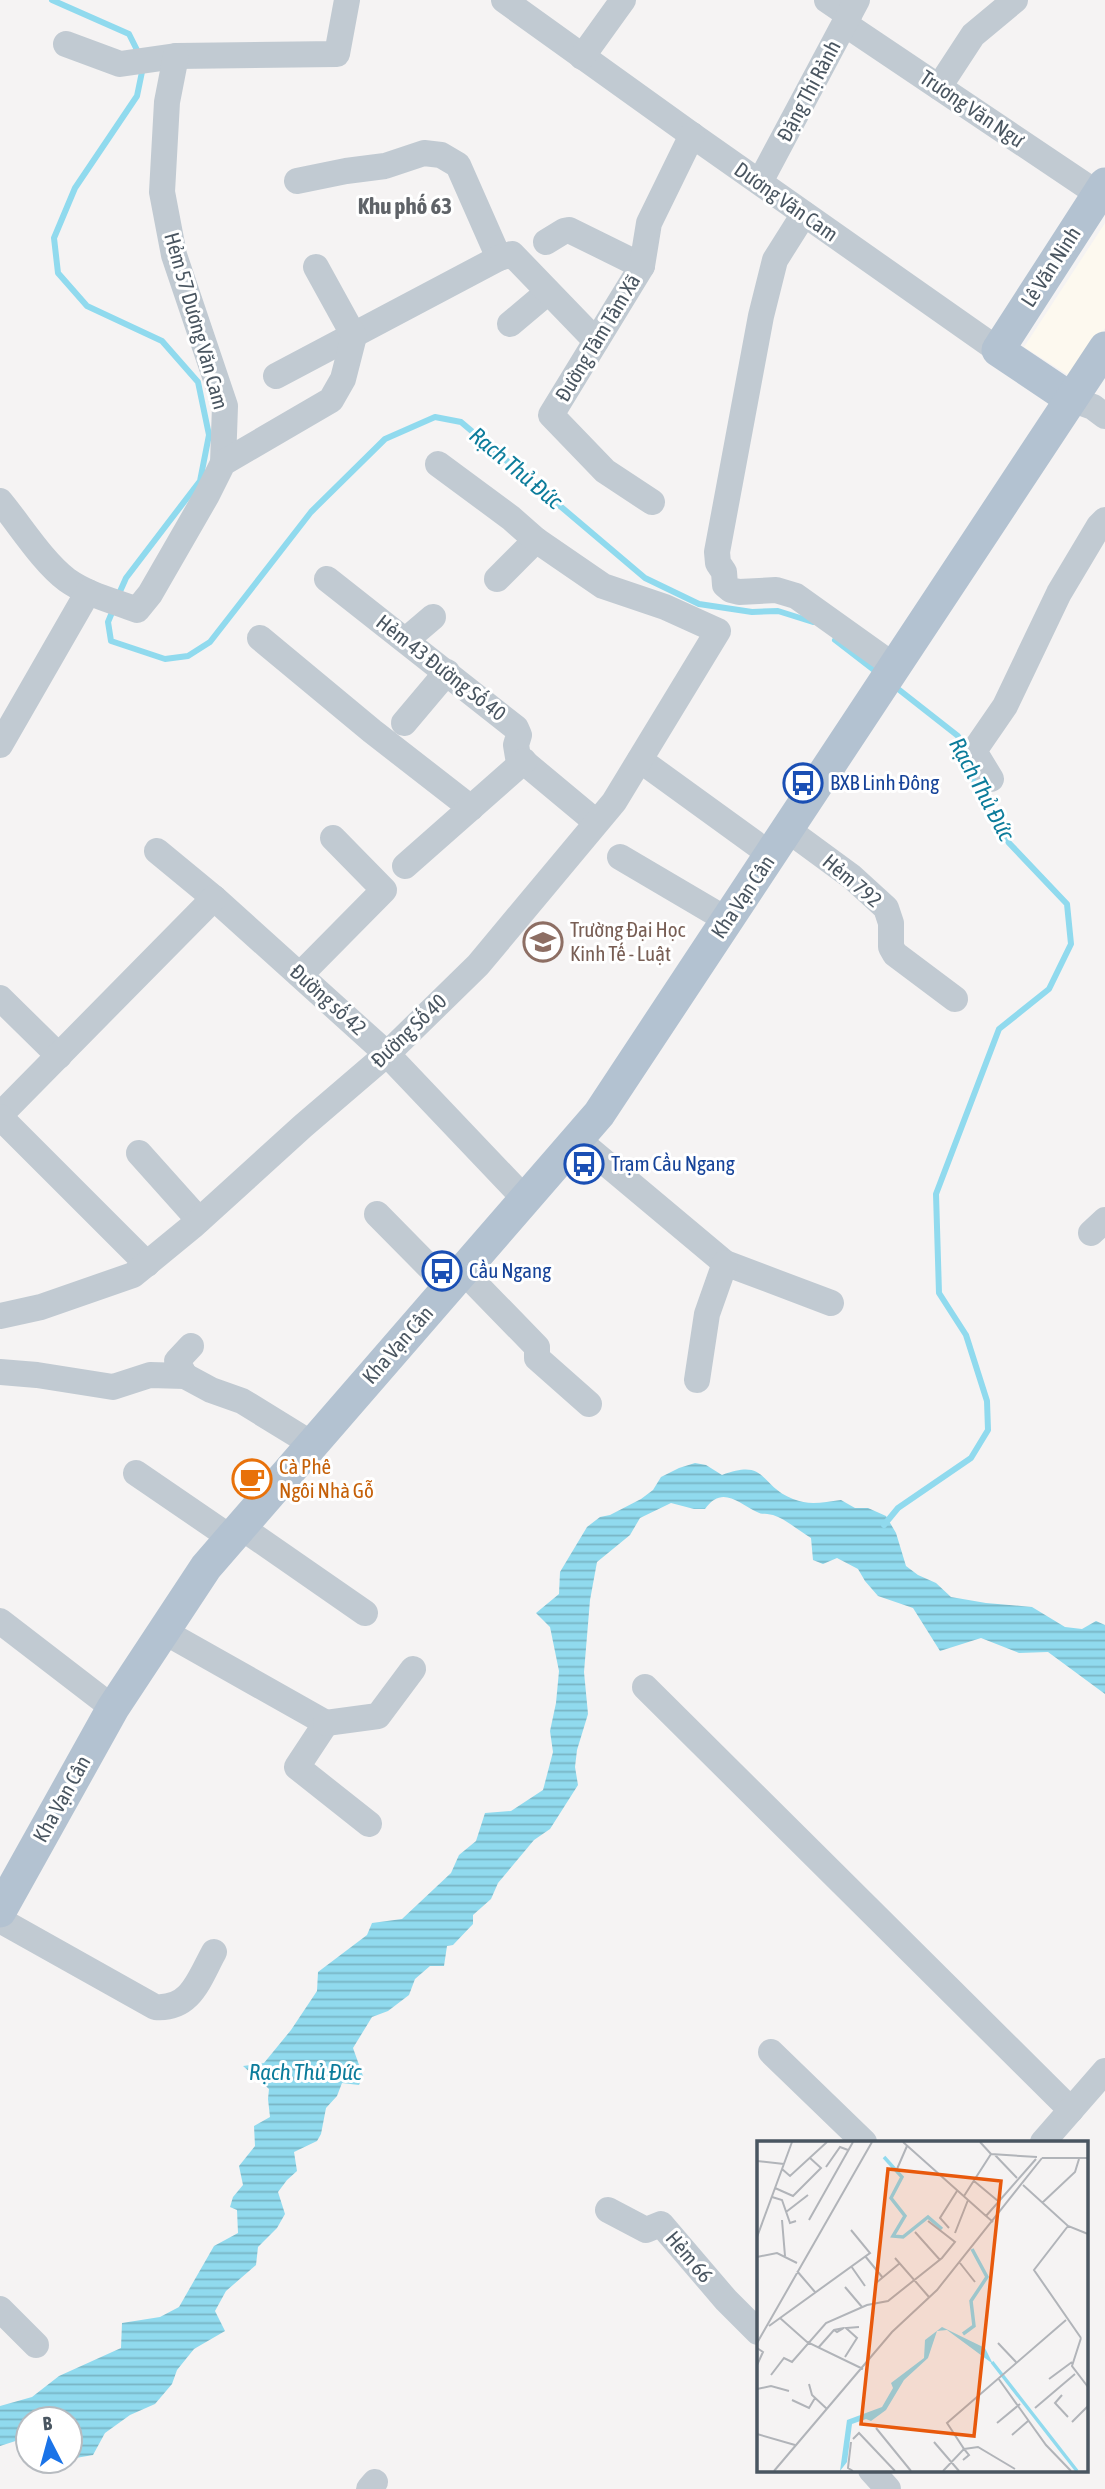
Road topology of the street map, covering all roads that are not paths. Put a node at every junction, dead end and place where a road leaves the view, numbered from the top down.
1 (347, 0) edge
2 (504, 0) edge
3 (623, 0) edge
4 (828, 0) edge
5 (1015, 0) edge
6 (850, 13) edge
7 (66, 44) dead end
8 (176, 56) junction
9 (582, 57) junction
10 (939, 87) junction
11 (692, 135) junction
12 (297, 181) dead end
13 (760, 182) junction
14 (1102, 189) edge
15 (804, 214) junction
16 (546, 242) dead end
17 (499, 258) junction
18 (642, 266) junction
19 (317, 267) dead end
20 (548, 292) junction
21 (510, 324) dead end
22 (354, 337) junction
23 (596, 341) junction
24 (1105, 348) edge
25 (998, 350) junction
26 (276, 376) dead end
27 (1071, 399) junction
28 (1105, 416) edge
29 (223, 463) junction
30 (438, 464) dead end
31 (0, 501) edge
32 (652, 502) dead end
33 (1105, 520) edge
34 (536, 540) junction
35 (327, 579) dead end
36 (497, 579) dead end
37 (88, 592) junction
38 (433, 617) dead end
39 (260, 638) dead end
40 (406, 640) junction
41 (894, 666) junction
42 (447, 672) junction
43 (404, 723) dead end
44 (0, 745) edge
45 (524, 761) junction
46 (648, 766) junction
47 (991, 779) dead end
48 (471, 807) junction
49 (596, 822) junction
50 (333, 838) dead end
51 (779, 843) junction
52 (157, 851) dead end
53 (620, 857) dead end
54 (405, 866) dead end
55 (214, 898) junction
56 (727, 920) junction
57 (300, 975) junction
58 (0, 998) edge
59 (955, 999) dead end
60 (387, 1054) junction
61 (59, 1056) junction
62 (0, 1116) edge
63 (577, 1139) junction
64 (139, 1153) dead end
65 (524, 1198) junction
66 (377, 1214) dead end
67 (199, 1220) junction
68 (725, 1263) junction
69 (147, 1264) junction
70 (455, 1278) junction
71 (831, 1303) dead end
72 (0, 1317) edge
73 (191, 1346) dead end
74 (0, 1372) edge
75 (185, 1376) junction
76 (697, 1380) dead end
77 (589, 1404) dead end
78 (312, 1444) junction
79 (136, 1473) dead end
80 (236, 1533) junction
81 (365, 1613) dead end
82 (0, 1621) edge
83 (163, 1631) junction
84 (413, 1669) dead end
85 (645, 1687) dead end
86 (113, 1708) junction
87 (326, 1723) junction
88 (369, 1824) dead end
89 (0, 1911) edge
90 (0, 1920) edge
91 (214, 1952) dead end
92 (771, 2052) dead end
93 (1105, 2071) edge
94 (1071, 2110) junction
95 (861, 2141) edge
96 (1045, 2141) edge
97 (608, 2210) dead end
98 (0, 2309) edge
99 (757, 2331) edge
100 (36, 2345) dead end
101 (873, 2472) edge
102 (888, 2489) edge

1 - 8 street
2 - 9 street, Dương Văn Cam
3 - 9 street
4 - 6 street, Trương Văn Ngư
5 - 10 street
6 - 10 street, Trương Văn Ngư
6 - 13 street, Đặng Thị Rành
7 - 8 street
8 - 29 street, Hẻm 57 Dương Văn Cam
9 - 11 street, Dương Văn Cam
10 - 14 street, Trương Văn Ngư
11 - 13 street, Dương Văn Cam
11 - 18 street, Đường Tâm Tâm Xã
12 - 17 street
13 - 15 street, Dương Văn Cam
14 - 25 main road, Lê Văn Ninh
15 - 25 street, Dương Văn Cam
15 - 41 street
16 - 18 street
17 - 20 street
17 - 22 street
18 - 23 street, Đường Tâm Tâm Xã
19 - 22 street
20 - 21 street
20 - 23 street
22 - 26 street
22 - 29 street
23 - 32 street, Đường Tâm Tâm Xã
24 - 27 main road
25 - 27 main road, Dương Văn Cam
27 - 28 street
27 - 41 main road
29 - 37 street
30 - 34 street
31 - 37 street
33 - 47 street
34 - 36 street
34 - 46 street, Đường Số 40
35 - 40 street, Hẻm 43 Đường Số 40
37 - 44 street
38 - 40 street
39 - 48 street
40 - 42 street, Hẻm 43 Đường Số 40
41 - 51 main road, Kha Vạn Cân
42 - 43 street
42 - 45 street, Hẻm 43 Đường Số 40
45 - 48 street
45 - 49 street
46 - 49 street, Đường Số 40
46 - 51 street, Hẻm 792
48 - 54 street
49 - 60 street, Đường Số 40
50 - 57 street
51 - 56 main road, Kha Vạn Cân
51 - 59 street, Hẻm 792
52 - 55 street, Đường số 42
53 - 56 street
55 - 57 street, Đường số 42
55 - 61 street
56 - 63 main road, Kha Vạn Cân
57 - 60 street, Đường số 42
58 - 61 street
60 - 65 street, Đường số 42
60 - 67 street, Đường Số 40
61 - 62 street
62 - 69 street
63 - 65 main road, Kha Vạn Cân
63 - 68 street
64 - 67 street
65 - 70 main road, Kha Vạn Cân
66 - 70 street
67 - 69 street, Đường Số 40
68 - 71 street
68 - 76 street
69 - 72 street, Đường Số 40
70 - 77 street
70 - 78 main road, Kha Vạn Cân
73 - 75 street
74 - 75 street
75 - 78 street
78 - 80 main road, Kha Vạn Cân
79 - 80 street
80 - 81 street
80 - 83 main road, Kha Vạn Cân
82 - 86 street
83 - 86 main road, Kha Vạn Cân
83 - 87 street
84 - 87 street
85 - 94 street
86 - 89 main road, Kha Vạn Cân
87 - 88 street
90 - 91 street
92 - 95 street
93 - 94 street
94 - 96 street
97 - 99 street, Hẻm 66
98 - 100 street
101 - 102 street

